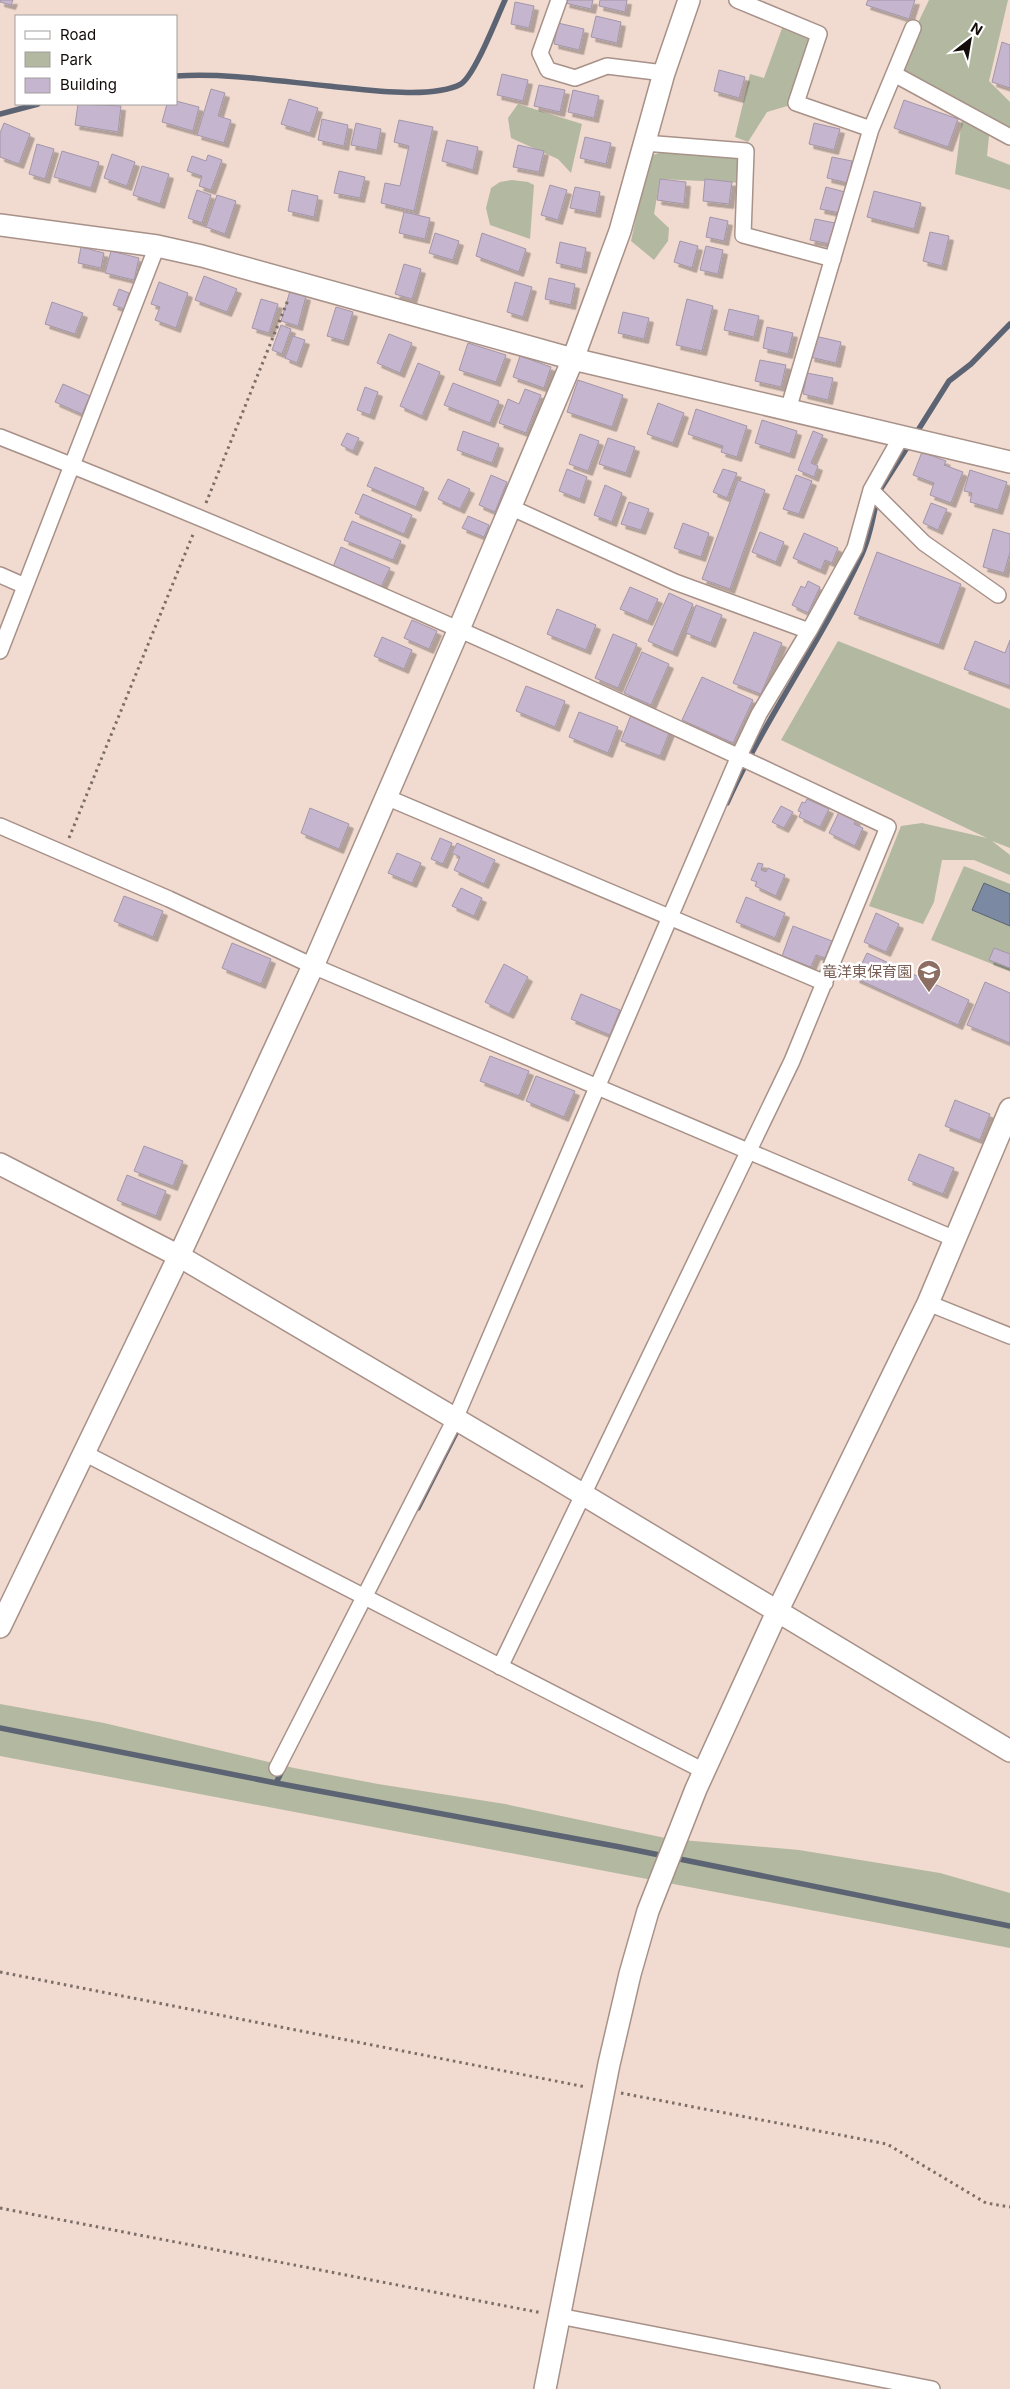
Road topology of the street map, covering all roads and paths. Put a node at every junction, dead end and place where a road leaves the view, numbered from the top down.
1 (559, 0) edge
2 (689, 0) edge
3 (738, 0) edge
4 (913, 28) dead end
5 (664, 74) junction
6 (894, 74) junction
7 (871, 129) junction
8 (1010, 137) edge
9 (644, 143) junction
10 (0, 225) edge
11 (157, 246) junction
12 (833, 259) junction
13 (295, 282) junction
14 (573, 359) junction
15 (788, 410) junction
16 (0, 437) edge
17 (901, 437) junction
18 (1010, 462) edge
19 (71, 465) junction
20 (871, 490) junction
21 (510, 507) junction
22 (200, 518) junction
23 (0, 575) edge
24 (25, 586) junction
25 (998, 595) dead end
26 (459, 629) junction
27 (809, 632) junction
28 (0, 651) edge
29 (739, 756) junction
30 (386, 797) junction
31 (0, 826) edge
32 (63, 853) junction
33 (670, 918) junction
34 (313, 966) junction
35 (825, 983) junction
36 (598, 1087) junction
37 (1010, 1109) edge
38 (749, 1152) junction
39 (0, 1164) edge
40 (955, 1239) junction
41 (179, 1256) junction
42 (928, 1303) junction
43 (1010, 1336) edge
44 (455, 1418) junction
45 (84, 1453) junction
46 (583, 1495) junction
47 (364, 1597) junction
48 (777, 1612) junction
49 (0, 1627) edge
50 (500, 1667) junction
51 (1010, 1751) edge
52 (277, 1768) dead end
53 (704, 1772) junction
54 (0, 1972) edge
55 (604, 2090) junction
56 (0, 2208) edge
57 (1010, 2208) edge
58 (559, 2316) junction
59 (545, 2389) edge
60 (932, 2389) edge

1 - 5 street
2 - 5 street
3 - 7 street
4 - 6 street
5 - 9 street
6 - 7 street
6 - 8 street
7 - 12 street
9 - 12 street
9 - 14 street
10 - 11 street
11 - 13 street
11 - 19 street
12 - 15 street
13 - 14 street
13 - 22 path
14 - 15 street
14 - 21 street
15 - 17 street
16 - 19 street
17 - 18 street
17 - 20 street
19 - 22 street
19 - 24 street
20 - 25 street
20 - 27 street
21 - 26 street
21 - 27 street
22 - 26 street
22 - 32 path
23 - 24 street
24 - 28 street
26 - 29 street
26 - 30 street
27 - 29 street
29 - 33 street
29 - 35 street
30 - 33 street
30 - 34 street
31 - 32 street
32 - 34 street
33 - 35 street
33 - 36 street
34 - 36 street
34 - 41 street
35 - 38 street
36 - 38 street
36 - 44 street
37 - 40 street
38 - 40 street
38 - 46 street
39 - 41 street
40 - 42 street
41 - 44 street
41 - 45 street
42 - 43 street
42 - 48 street
44 - 46 street
44 - 47 street
45 - 47 street
45 - 49 street
46 - 48 street
46 - 50 street
47 - 50 street
47 - 52 street
48 - 51 street
48 - 53 street
50 - 53 street
53 - 55 street
54 - 55 path
55 - 57 path
55 - 58 street
56 - 58 path
58 - 59 street
58 - 60 street

